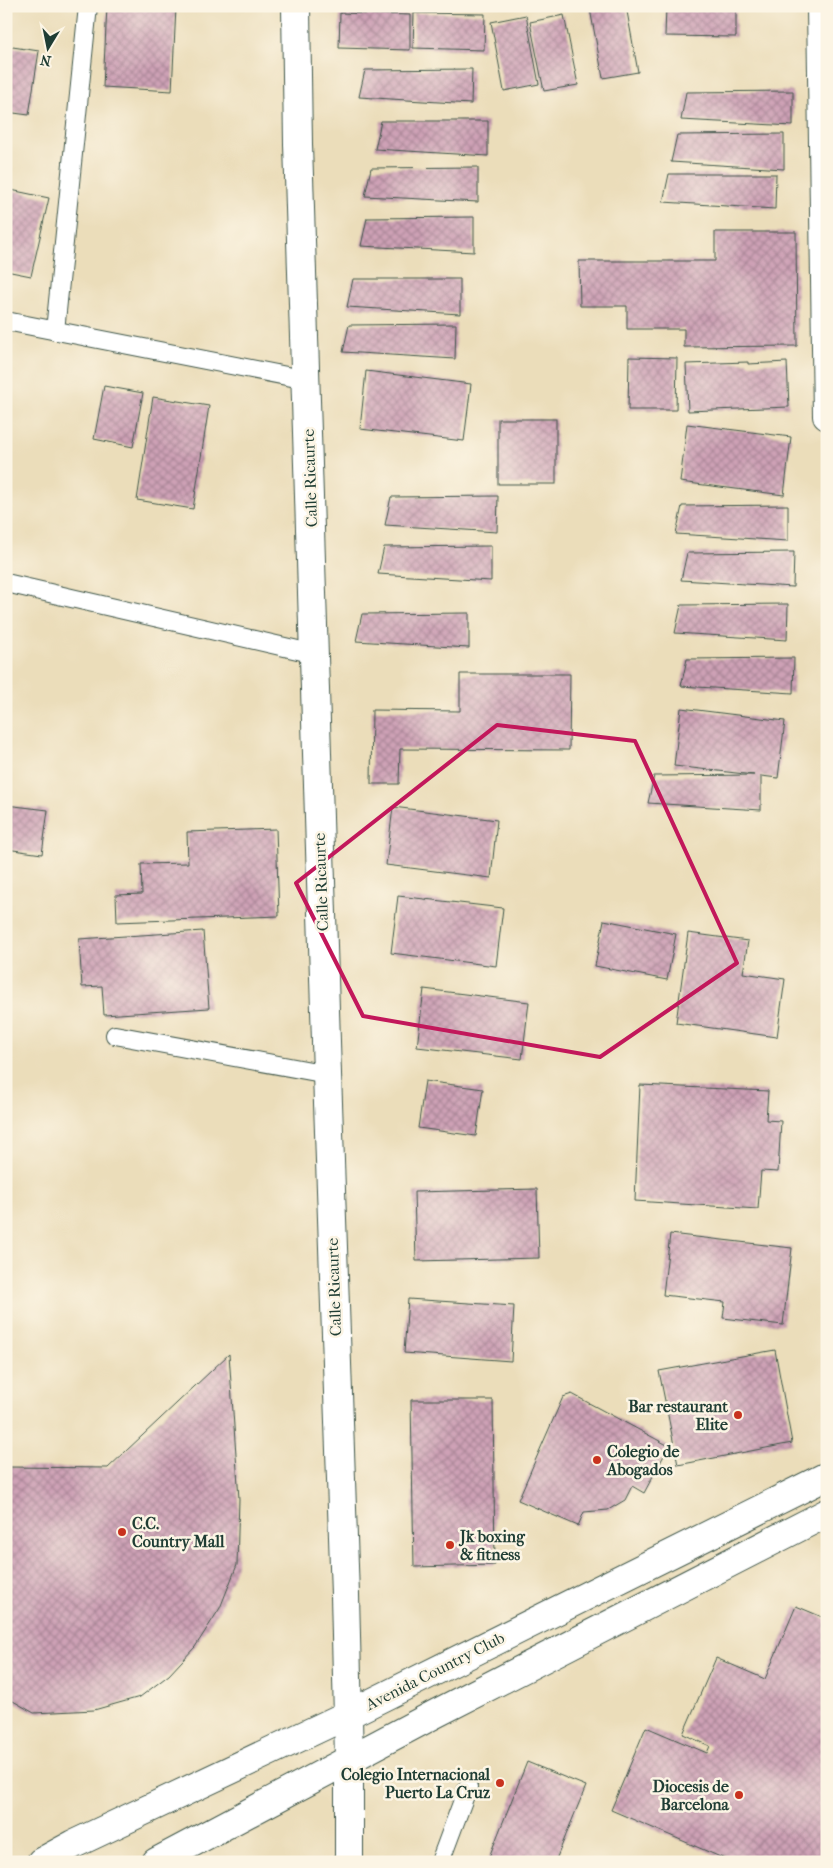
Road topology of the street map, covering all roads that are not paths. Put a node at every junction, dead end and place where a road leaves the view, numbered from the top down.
1 (88, 6) edge
2 (296, 6) edge
3 (821, 6) edge
4 (6, 322) edge
5 (55, 332) junction
6 (307, 380) junction
7 (827, 416) edge
8 (6, 583) edge
9 (315, 654) junction
10 (115, 1036) dead end
11 (326, 1074) junction
12 (827, 1476) edge
13 (827, 1513) edge
14 (347, 1715) junction
15 (349, 1759) junction
16 (468, 1786) dead end
17 (41, 1862) edge
18 (156, 1862) edge
19 (349, 1862) edge
20 (440, 1862) edge

1 - 5 lane
2 - 6 street, Calle Ricaurte
3 - 7 street
4 - 5 lane
5 - 6 lane
6 - 9 street, Calle Ricaurte
8 - 9 lane
9 - 11 street, Calle Ricaurte
10 - 11 lane
11 - 14 street, Calle Ricaurte
12 - 14 street, Avenida Country Club
13 - 15 street
14 - 15 street, Calle Ricaurte
14 - 17 street, Avenida Country Club
15 - 18 street
15 - 19 street, Calle Ricaurte
16 - 20 lane

